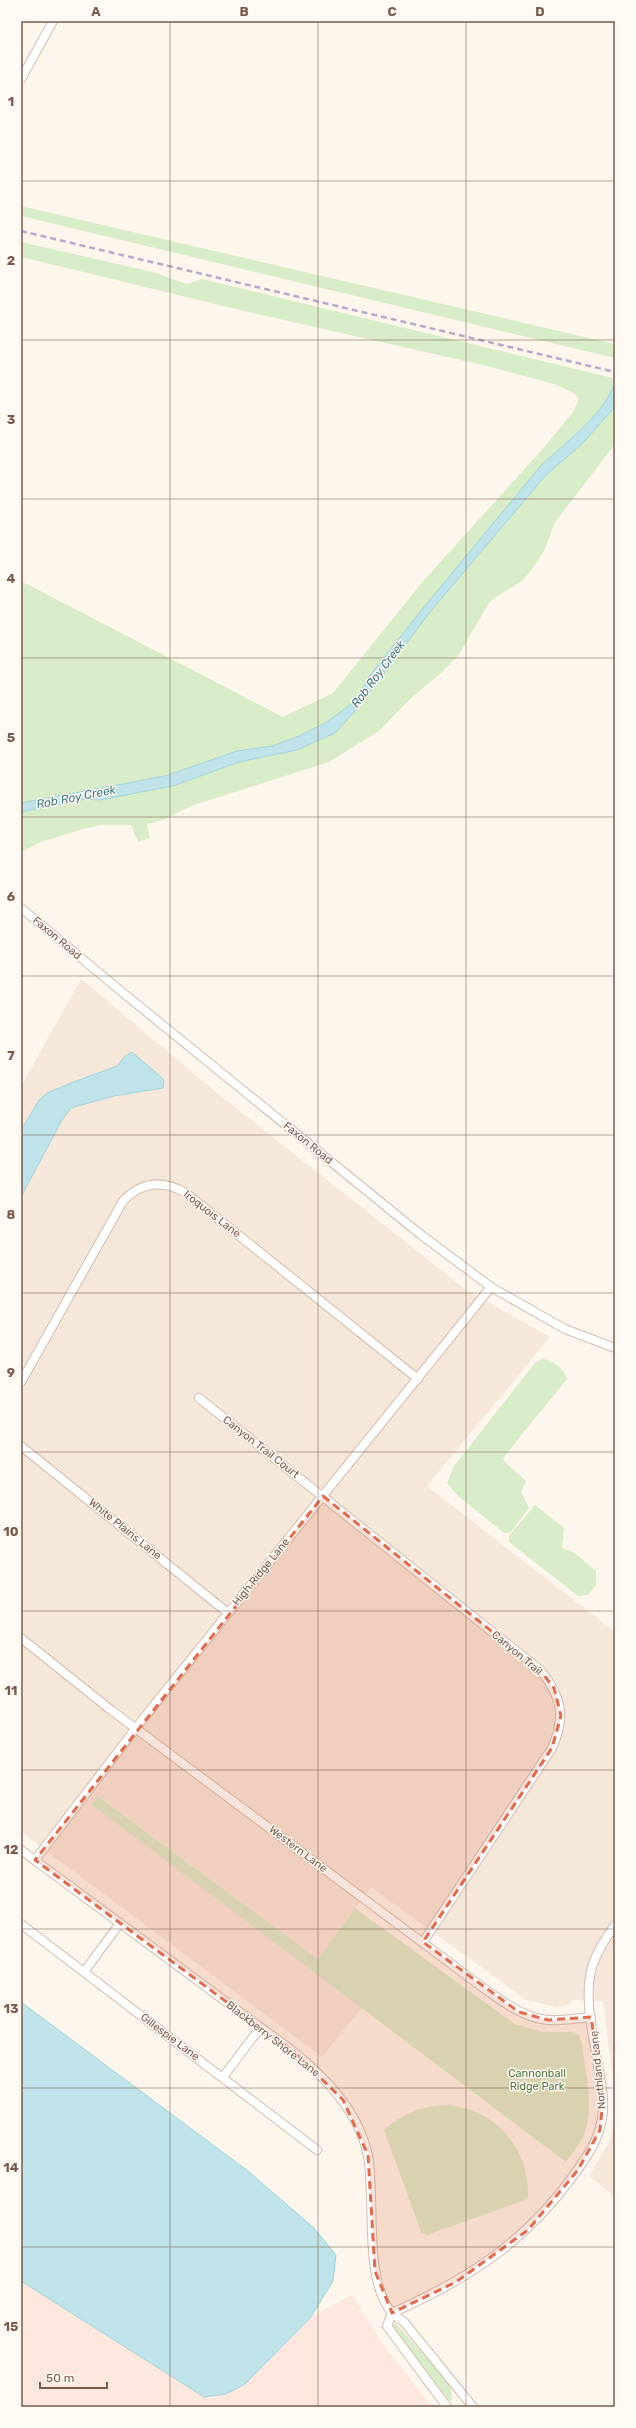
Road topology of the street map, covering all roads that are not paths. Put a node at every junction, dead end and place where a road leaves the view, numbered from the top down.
1 (53, 21) edge
2 (21, 79) edge
3 (21, 908) edge
4 (491, 1288) junction
5 (615, 1348) edge
6 (418, 1379) junction
7 (21, 1382) edge
8 (199, 1398) dead end
9 (21, 1446) edge
10 (323, 1496) junction
11 (228, 1613) junction
12 (21, 1638) edge
13 (136, 1728) junction
14 (21, 1850) edge
15 (35, 1860) junction
16 (120, 1923) junction
17 (21, 1924) edge
18 (615, 1924) edge
19 (423, 1942) junction
20 (84, 1972) junction
21 (591, 2017) junction
22 (260, 2028) junction
23 (223, 2077) junction
24 (317, 2150) dead end
25 (392, 2313) junction
26 (447, 2407) edge
27 (473, 2407) edge

1 - 2 street
3 - 4 street, Faxon Road
4 - 5 street, Faxon Road
4 - 6 street, High Ridge Lane
6 - 7 street, Iroquois Lane
6 - 10 street, High Ridge Lane
8 - 10 street, Canyon Trail Court
9 - 11 street, White Plains Lane
10 - 11 street, High Ridge Lane
10 - 19 street, Canyon Trail
11 - 13 street, High Ridge Lane
12 - 13 street, Western Lane
13 - 15 street, High Ridge Lane
13 - 19 street, Western Lane
14 - 15 street, Blackberry Shore Lane
15 - 16 street, Blackberry Shore Lane
16 - 20 street
16 - 22 street, Blackberry Shore Lane
17 - 20 street, Gillespie Lane
18 - 21 street, Northland Lane
19 - 21 street, Western Lane
20 - 23 street, Gillespie Lane
21 - 25 street, Northland Lane
22 - 23 street
22 - 25 street, Blackberry Shore Lane
23 - 24 street, Gillespie Lane
25 - 26 street
25 - 27 street, Blackberry Shore Lane

